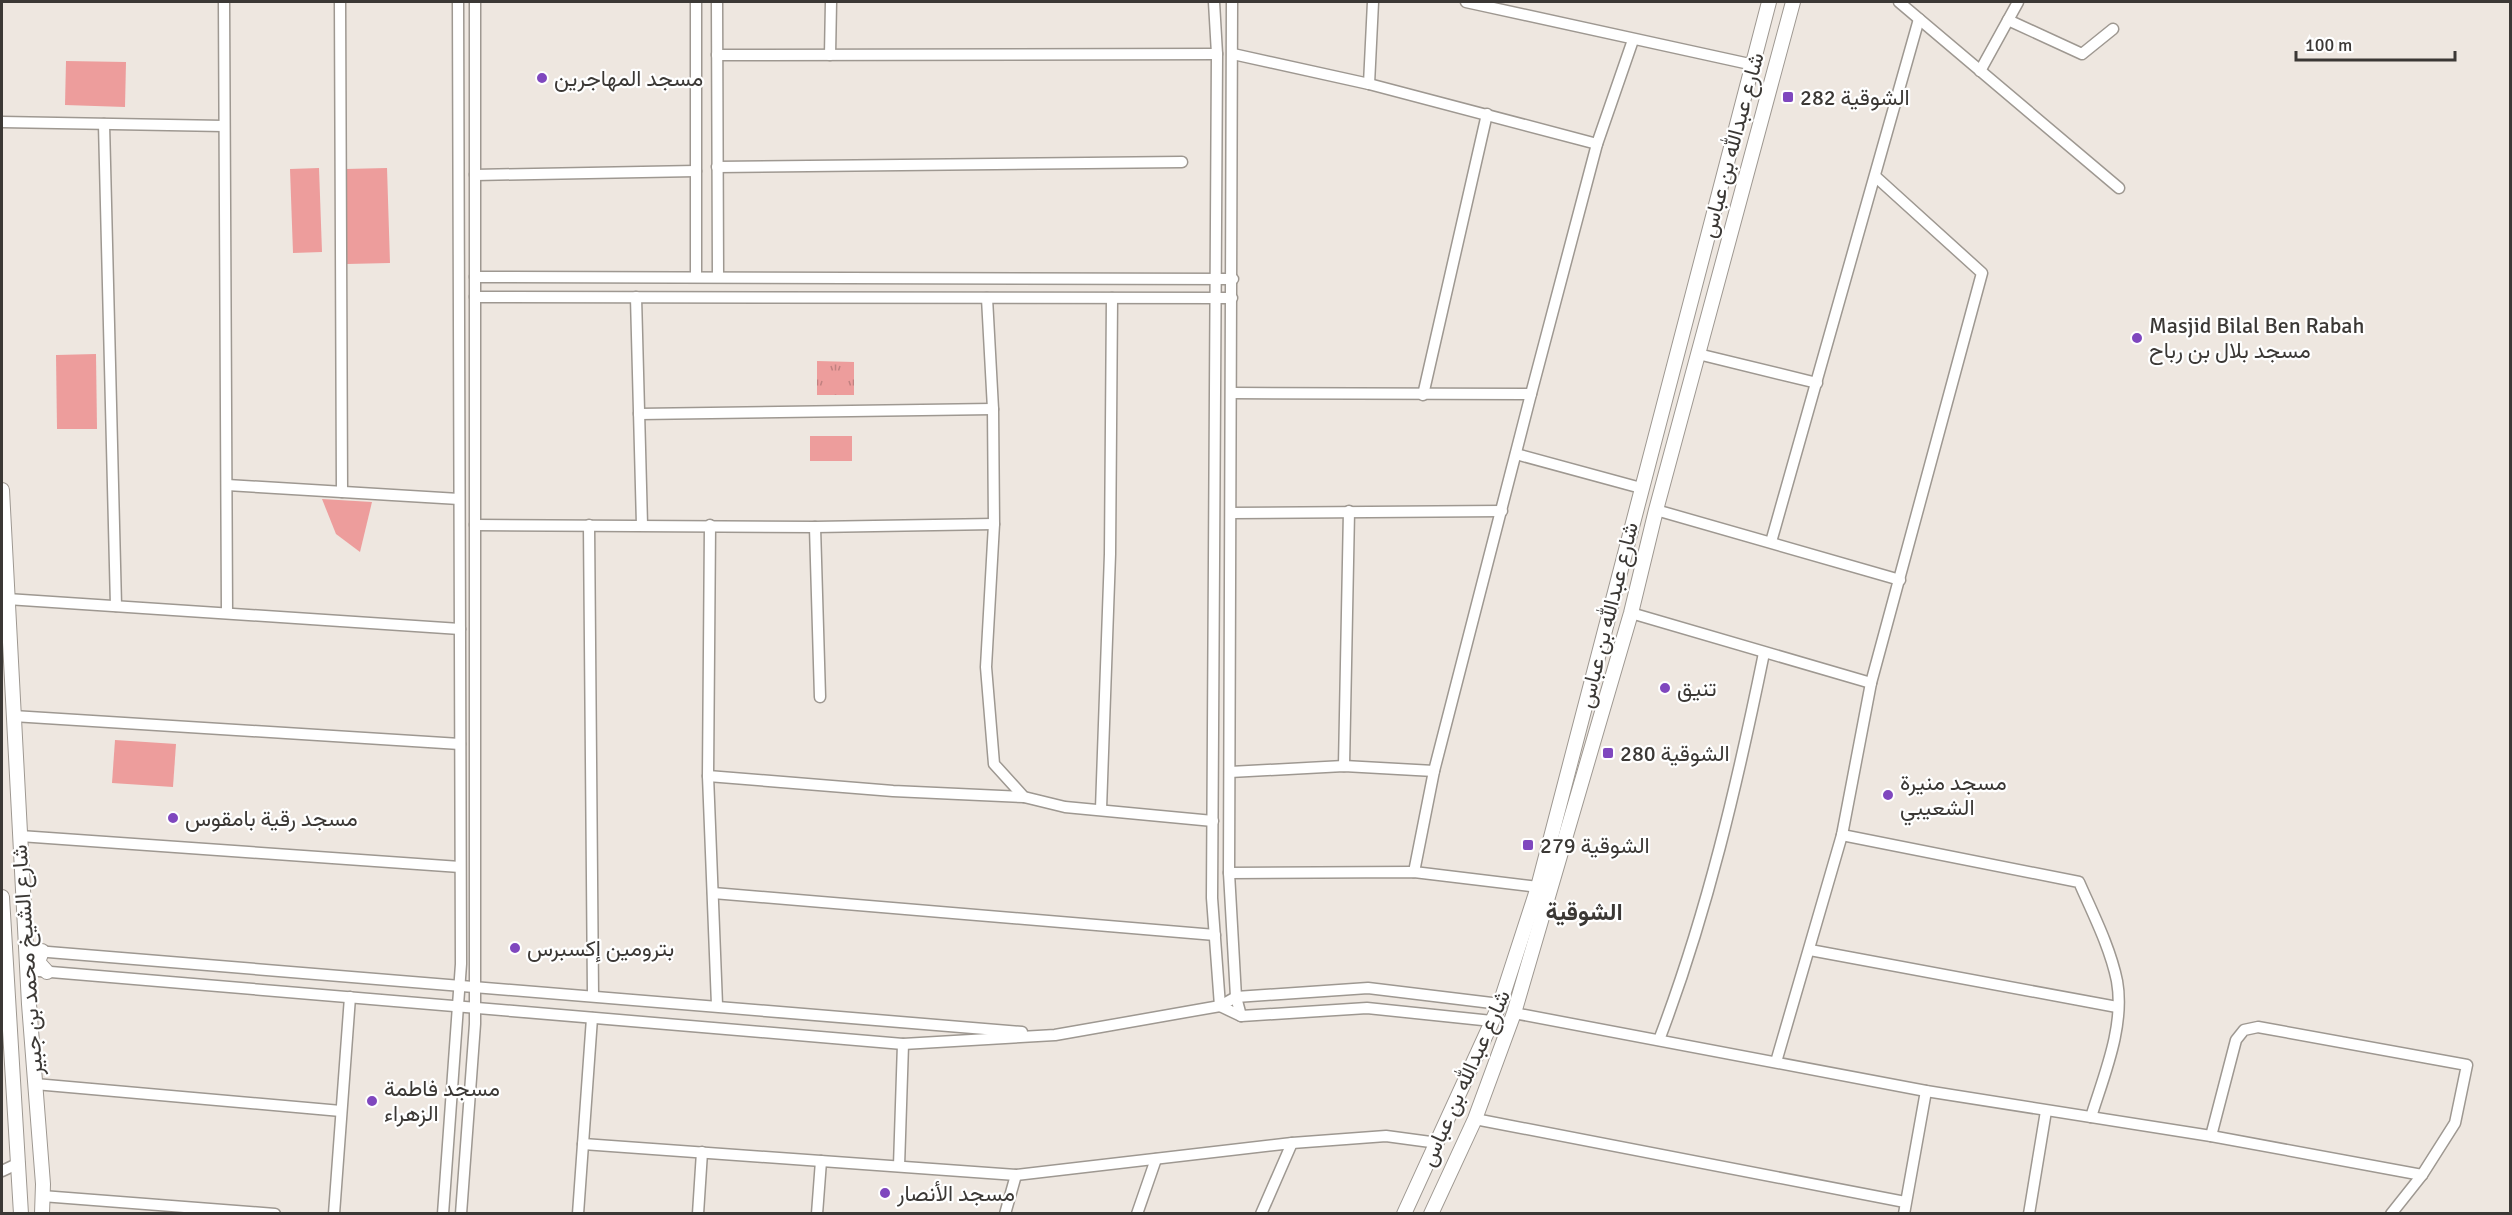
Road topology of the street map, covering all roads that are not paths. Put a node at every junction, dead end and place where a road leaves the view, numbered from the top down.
1 (224, 2) edge
2 (340, 2) edge
3 (458, 2) edge
4 (476, 2) edge
5 (696, 2) edge
6 (717, 2) edge
7 (831, 2) edge
8 (1214, 2) edge
9 (1232, 2) edge
10 (1373, 2) edge
11 (1466, 2) edge
12 (1525, 2) edge
13 (1769, 2) edge
14 (1793, 2) edge
15 (1899, 2) edge
16 (2018, 2) edge
17 (1915, 11) edge
18 (1522, 14) junction
19 (2008, 20) junction
20 (2113, 29) dead end
21 (1633, 40) junction
22 (1217, 54) junction
23 (1233, 54) junction
24 (830, 55) junction
25 (717, 56) junction
26 (1754, 65) junction
27 (1980, 70) junction
28 (1369, 84) junction
29 (1487, 114) junction
30 (2, 122) edge
31 (104, 124) junction
32 (224, 126) junction
33 (1597, 144) junction
34 (1182, 162) dead end
35 (717, 167) junction
36 (696, 171) junction
37 (475, 175) junction
38 (1876, 177) junction
39 (2119, 188) dead end
40 (475, 277) junction
41 (696, 277) junction
42 (718, 278) junction
43 (1216, 279) junction
44 (1233, 279) junction
45 (475, 297) junction
46 (636, 297) junction
47 (987, 298) junction
48 (1112, 298) junction
49 (1232, 298) junction
50 (1216, 299) junction
51 (1698, 354) junction
52 (1817, 383) junction
53 (1232, 393) junction
54 (1530, 394) junction
55 (1423, 395) junction
56 (993, 409) junction
57 (639, 414) junction
58 (1516, 454) junction
59 (226, 485) junction
60 (1641, 488) junction
61 (2, 490) edge
62 (342, 492) junction
63 (459, 499) junction
64 (1656, 510) junction
65 (1349, 511) junction
66 (1502, 511) junction
67 (1231, 513) junction
68 (994, 524) junction
69 (475, 525) junction
70 (589, 525) junction
71 (642, 525) junction
72 (710, 525) junction
73 (814, 527) junction
74 (1771, 542) junction
75 (1900, 580) junction
76 (7, 600) junction
77 (116, 606) junction
78 (227, 613) junction
79 (1630, 613) junction
80 (460, 628) junction
81 (1764, 653) junction
82 (1871, 682) junction
83 (820, 697) dead end
84 (13, 716) junction
85 (460, 744) junction
86 (1344, 766) junction
87 (1434, 771) junction
88 (1230, 772) junction
89 (708, 776) junction
90 (1024, 797) junction
91 (1101, 809) junction
92 (1212, 821) junction
93 (1842, 835) junction
94 (20, 836) junction
95 (460, 867) junction
96 (1414, 872) junction
97 (1229, 873) junction
98 (1538, 887) junction
99 (713, 893) junction
100 (2, 899) edge
101 (1215, 935) junction
102 (26, 950) junction
103 (1810, 950) junction
104 (42, 951) junction
105 (27, 970) junction
106 (47, 972) junction
107 (459, 984) junction
108 (474, 986) junction
109 (593, 995) junction
110 (350, 997) junction
111 (1236, 997) junction
112 (1500, 1004) junction
113 (717, 1005) junction
114 (458, 1006) junction
115 (1220, 1006) junction
116 (2117, 1007) junction
117 (475, 1008) junction
118 (1514, 1012) junction
119 (1241, 1016) junction
120 (592, 1018) junction
121 (1492, 1021) junction
122 (1055, 1035) junction
123 (1659, 1040) junction
124 (903, 1044) junction
125 (6, 1048) edge
126 (1776, 1062) junction
127 (35, 1084) junction
128 (1926, 1090) junction
129 (341, 1111) junction
130 (2046, 1111) junction
131 (2091, 1117) junction
132 (1475, 1119) junction
133 (2211, 1136) junction
134 (1292, 1143) junction
135 (1438, 1143) junction
136 (583, 1144) junction
137 (702, 1152) junction
138 (1156, 1159) junction
139 (821, 1161) junction
140 (20, 1163) junction
141 (899, 1166) junction
142 (2, 1171) edge
143 (1016, 1175) junction
144 (2422, 1175) junction
145 (42, 1196) junction
146 (1905, 1208) edge
147 (21, 1214) edge
148 (42, 1214) edge
149 (275, 1214) edge
150 (334, 1214) edge
151 (443, 1214) edge
152 (461, 1214) edge
153 (578, 1214) edge
154 (698, 1214) edge
155 (817, 1214) edge
156 (1005, 1214) edge
157 (1137, 1214) edge
158 (1261, 1214) edge
159 (1404, 1214) edge
160 (1431, 1214) edge
161 (2029, 1214) edge
162 (2391, 1214) edge

1 - 32 street
2 - 62 street
3 - 63 street
4 - 37 street
5 - 36 street
6 - 25 street
7 - 24 street
8 - 22 street
9 - 23 street
10 - 28 street
11 - 18 street
12 - 18 street
13 - 26 main road, شارع عبدالله بن عباس
14 - 51 main road, شارع عبدالله بن عباس
15 - 17 street
16 - 19 street
17 - 27 street
17 - 38 street
18 - 21 street
19 - 20 street
19 - 27 street
21 - 26 street
21 - 33 street
22 - 24 street
22 - 43 street
23 - 28 street
23 - 44 street
24 - 25 street
25 - 35 street
26 - 60 main road, شارع عبدالله بن عباس
27 - 39 street
28 - 29 street
29 - 33 street
29 - 55 street
30 - 31 street
31 - 32 street
31 - 77 street
32 - 59 street
33 - 54 street
34 - 35 street
35 - 42 street
36 - 37 street
36 - 41 street
37 - 40 street
38 - 52 street
38 - 75 street
40 - 41 street
40 - 45 street
41 - 42 street
42 - 43 street
43 - 44 street
43 - 50 street
44 - 49 street
45 - 46 street
45 - 69 street
46 - 47 street
46 - 57 street
47 - 48 street
47 - 56 street
48 - 50 street
48 - 91 street
49 - 50 street
49 - 53 street
50 - 92 street
51 - 52 street
51 - 64 main road, شارع عبدالله بن عباس
52 - 74 street
53 - 55 street
53 - 67 street
54 - 55 street
54 - 58 street
56 - 57 street
56 - 68 street
57 - 71 street
58 - 60 street
58 - 66 street
59 - 62 street
59 - 78 street
60 - 98 main road, شارع عبدالله بن عباس
61 - 76 main road, شارع الشيخ محمد بن جبير
62 - 63 street
63 - 80 street
64 - 74 street
64 - 79 main road, شارع عبدالله بن عباس
65 - 66 street
65 - 67 street
65 - 86 street
66 - 87 street
67 - 88 street
68 - 73 street
68 - 90 street
69 - 70 street
69 - 108 street
70 - 71 street
70 - 109 street
71 - 72 street
72 - 73 street
72 - 89 street
73 - 83 street
74 - 75 street
75 - 82 street
76 - 77 street
76 - 84 main road, شارع الشيخ محمد بن جبير
77 - 78 street
78 - 80 street
79 - 81 street
79 - 118 main road, شارع عبدالله بن عباس
80 - 85 street
81 - 82 street
81 - 123 street
82 - 93 street
84 - 85 street
84 - 94 main road, شارع الشيخ محمد بن جبير
85 - 95 street
86 - 87 street
86 - 88 street
87 - 96 street
88 - 97 street
89 - 90 street
89 - 99 street
90 - 91 street
91 - 92 street
92 - 101 street
93 - 103 street
93 - 116 street
94 - 95 street
94 - 102 main road, شارع الشيخ محمد بن جبير
95 - 107 street
96 - 97 street
96 - 98 street
97 - 111 street
98 - 112 main road, شارع عبدالله بن عباس
99 - 101 street
99 - 113 street
100 - 125 main road, شارع الشيخ محمد بن جبير
101 - 115 street
102 - 104 street
102 - 105 main road, شارع الشيخ محمد بن جبير
103 - 116 street
103 - 126 street
104 - 106 main road
104 - 107 street
105 - 106 street
105 - 127 main road, شارع الشيخ محمد بن جبير
106 - 110 street
107 - 108 street
107 - 114 street
108 - 109 street
108 - 117 street
109 - 113 street
110 - 114 street
110 - 129 street
111 - 112 street
111 - 115 street
111 - 119 street
112 - 121 main road, شارع عبدالله بن عباس
113 - 122 street
114 - 117 street
114 - 151 street
115 - 119 street
115 - 122 street
116 - 131 street
117 - 120 street
117 - 152 street
118 - 123 street
118 - 132 main road, شارع عبدالله بن عباس
119 - 121 street
120 - 124 street
120 - 136 street
121 - 135 main road, شارع عبدالله بن عباس
122 - 124 street
123 - 126 street
124 - 141 street
125 - 140 main road, شارع الشيخ محمد بن جبير
126 - 128 street
127 - 129 street
127 - 145 main road, شارع الشيخ محمد بن جبير
128 - 130 street
128 - 146 street
129 - 150 street
130 - 131 street
130 - 161 street
131 - 133 street
132 - 146 street
132 - 160 main road, شارع عبدالله بن عباس
133 - 144 street
133 - 144 street
134 - 135 street
134 - 138 street
134 - 158 street
135 - 159 main road, شارع عبدالله بن عباس
136 - 137 street
136 - 153 street
137 - 139 street
137 - 154 street
138 - 143 street
138 - 157 street
139 - 141 street
139 - 155 street
140 - 142 street
140 - 147 main road, شارع الشيخ محمد بن جبير
141 - 143 street
143 - 156 street
144 - 162 street
145 - 148 main road, شارع الشيخ محمد بن جبير
145 - 149 street

